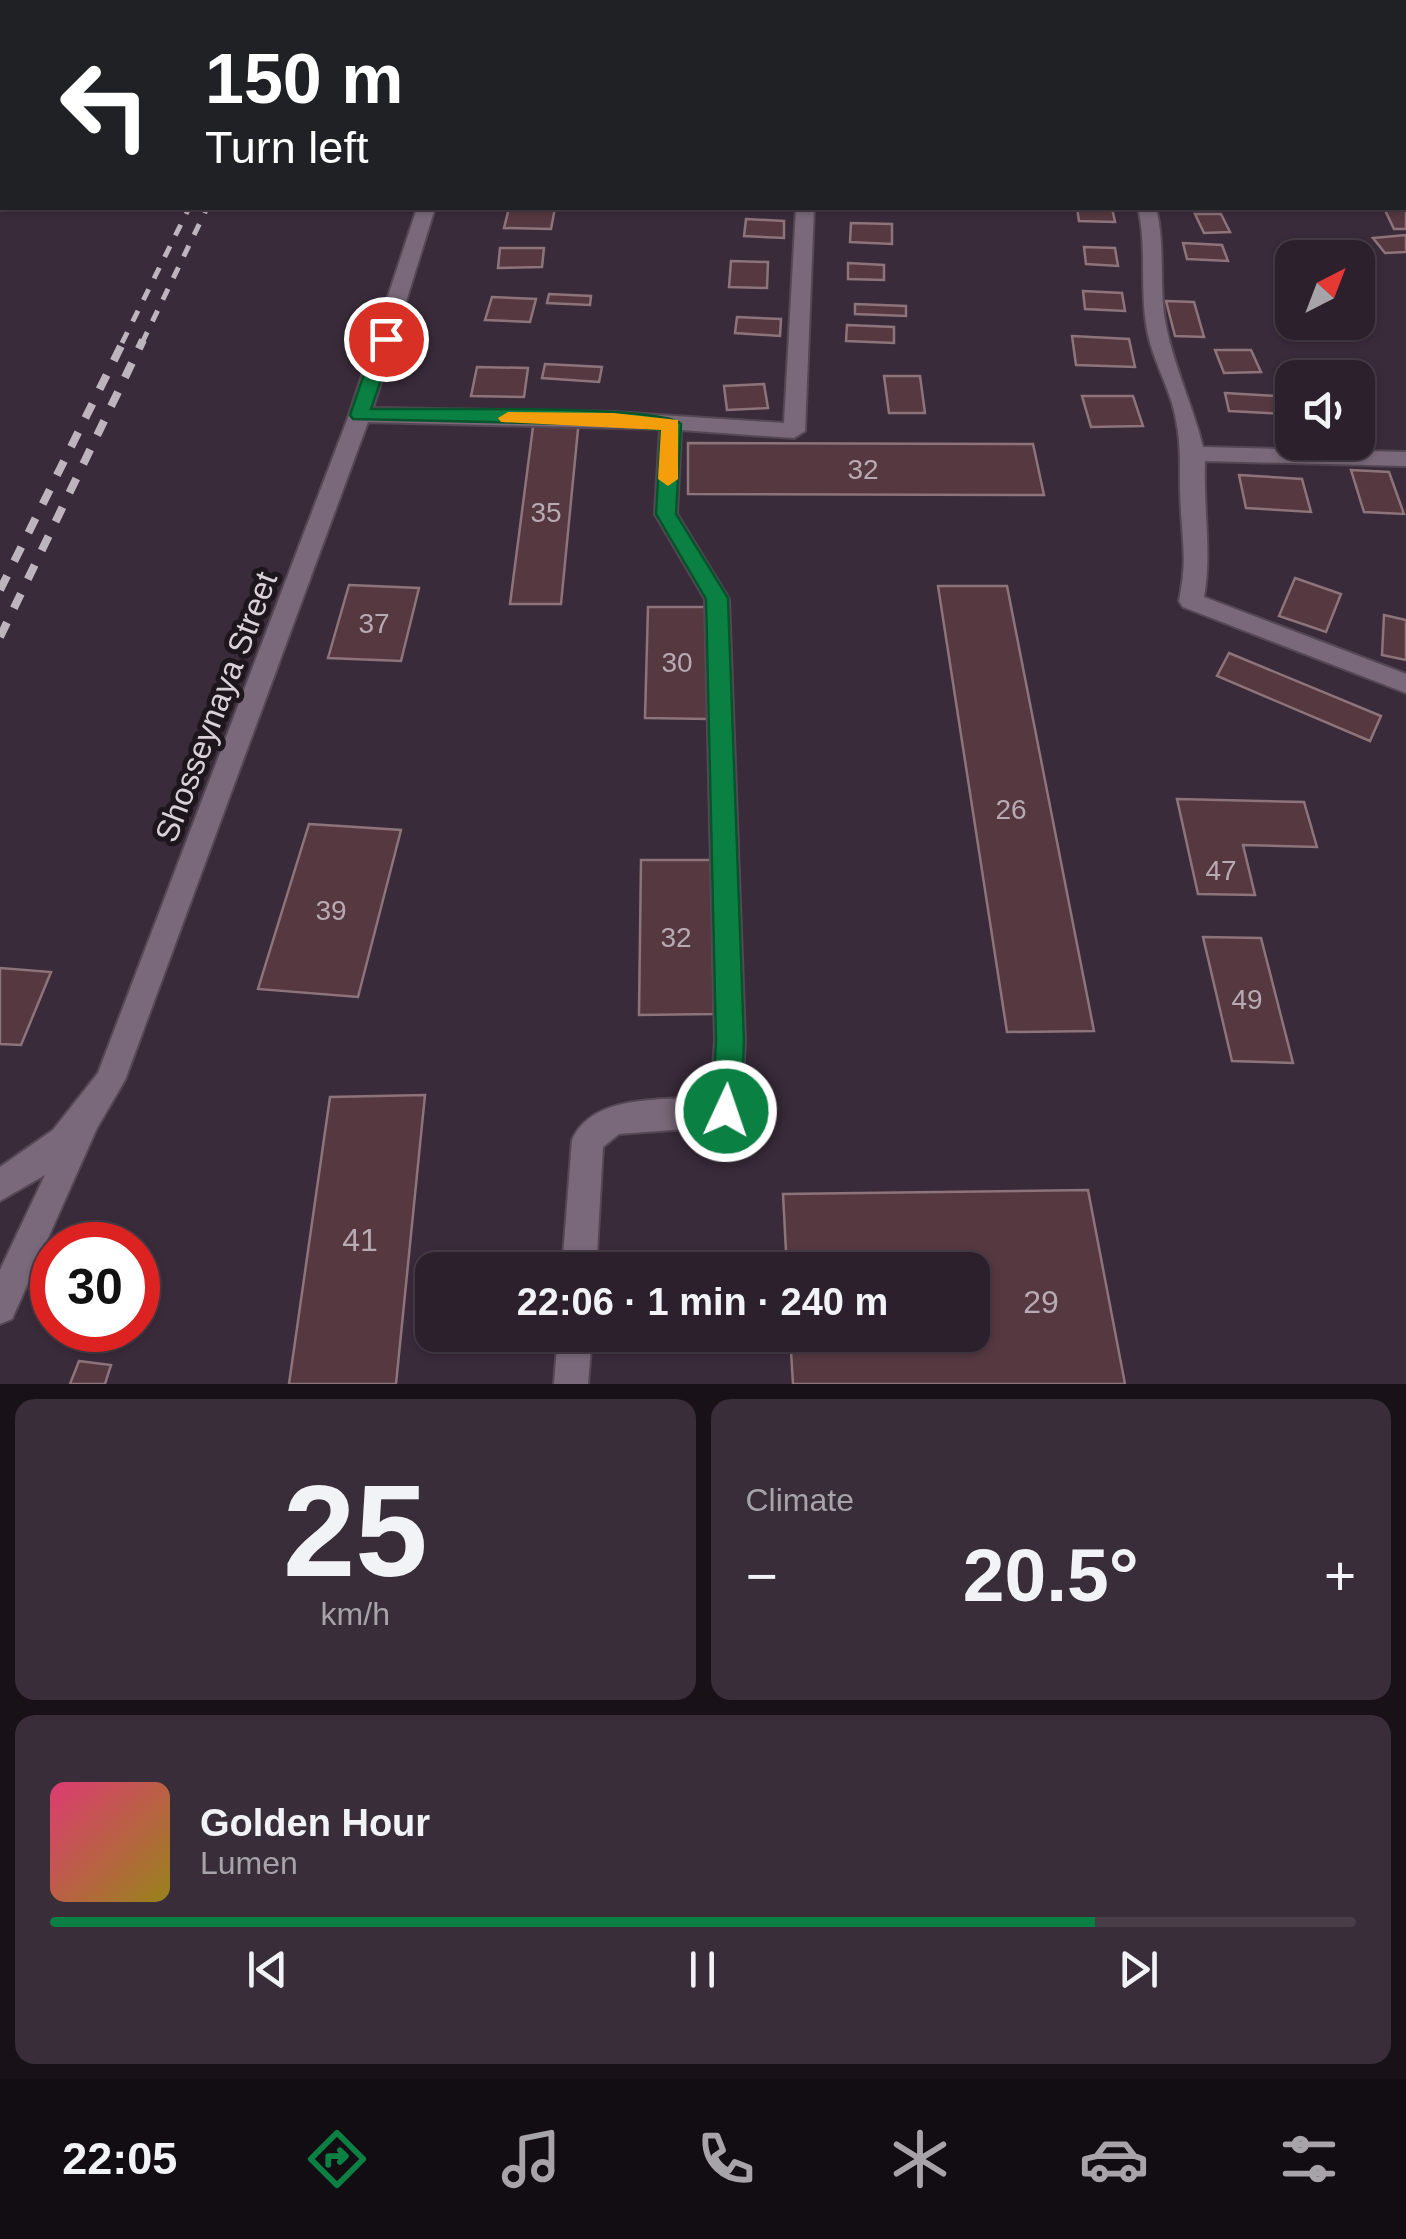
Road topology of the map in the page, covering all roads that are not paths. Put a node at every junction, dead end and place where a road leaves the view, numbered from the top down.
1 (425, 210) edge
2 (805, 210) edge
3 (1148, 210) edge
4 (360, 415) junction
5 (672, 424) junction
6 (1194, 454) junction
7 (1406, 460) edge
8 (1406, 684) edge
9 (86, 1121) junction
10 (0, 1185) edge
11 (580, 1252) edge
12 (0, 1307) edge
13 (573, 1352) edge
14 (571, 1384) edge

1 - 4 street, Shosseynaya Street
2 - 5 street
3 - 6 street
4 - 5 street
4 - 9 street, Shosseynaya Street
5 - 11 street
6 - 7 street
6 - 8 street
9 - 10 street, Shosseynaya Street
9 - 12 street
13 - 14 street

